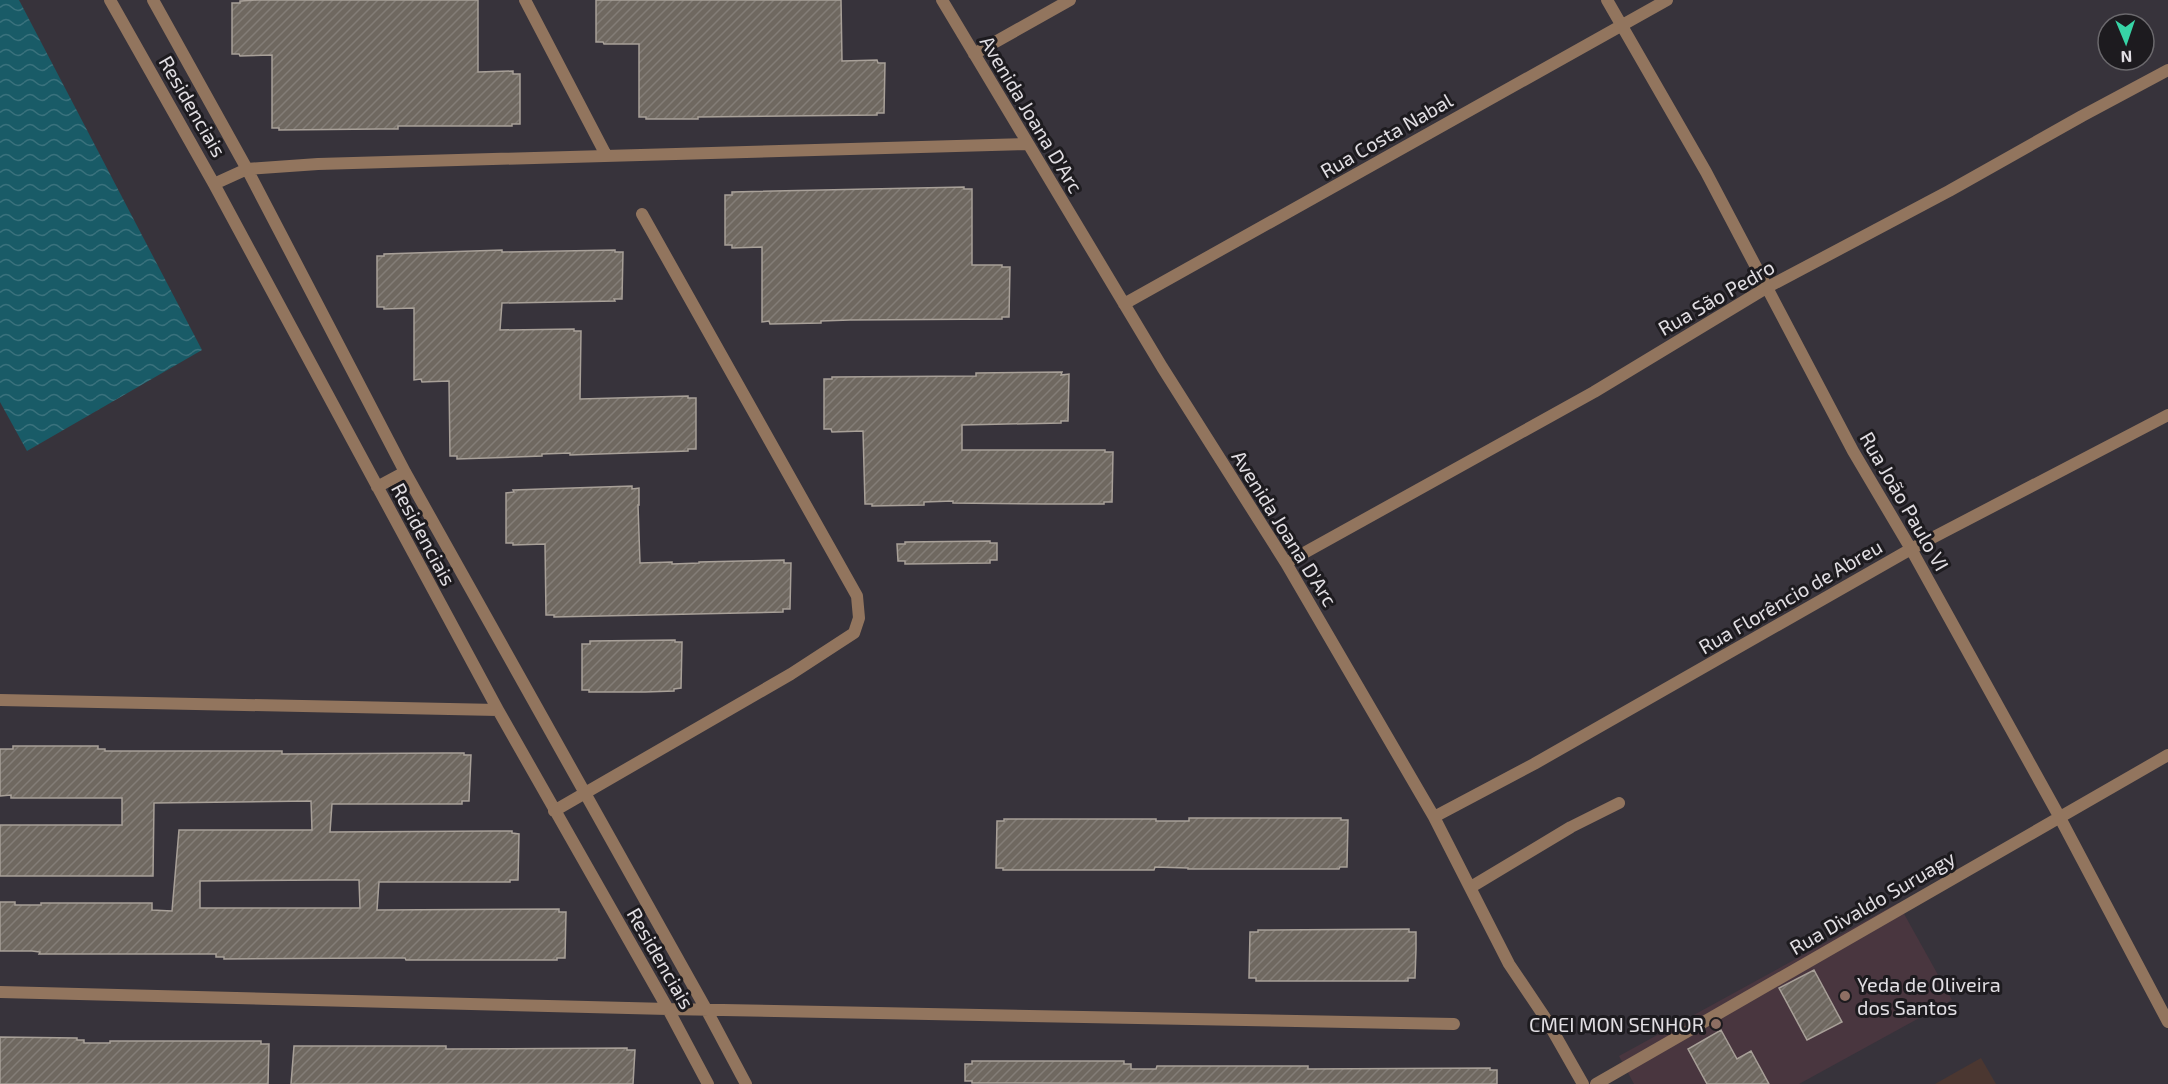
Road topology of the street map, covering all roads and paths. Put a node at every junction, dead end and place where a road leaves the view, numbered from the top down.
1 (110, 0) edge
2 (153, 0) edge
3 (525, 0) edge
4 (942, 0) edge
5 (1070, 0) edge
6 (1607, 0) edge
7 (1667, 0) edge
8 (1622, 24) junction
9 (974, 54) junction
10 (2168, 70) edge
11 (1028, 144) junction
12 (606, 155) junction
13 (247, 169) junction
14 (214, 184) junction
15 (642, 214) dead end
16 (1766, 288) junction
17 (1124, 304) junction
18 (2168, 415) edge
19 (405, 472) junction
20 (377, 487) junction
21 (1911, 549) junction
22 (1286, 563) junction
23 (0, 700) edge
24 (498, 710) junction
25 (2168, 754) edge
26 (585, 793) junction
27 (1619, 803) dead end
28 (554, 811) junction
29 (2059, 816) junction
30 (1434, 817) junction
31 (1471, 887) junction
32 (0, 992) edge
33 (668, 1009) junction
34 (706, 1009) junction
35 (2168, 1022) edge
36 (1454, 1024) dead end
37 (708, 1084) edge
38 (746, 1084) edge
39 (1583, 1084) edge
40 (1596, 1084) edge

1 - 14 street, Residenciais
2 - 13 street, Residenciais
3 - 12 street
4 - 9 street, Avenida Joana D'Arc
5 - 9 street
6 - 8 street, Rua João Paulo VI
7 - 8 street, Rua Costa Nabal
8 - 16 street, Rua João Paulo VI
8 - 17 street, Rua Costa Nabal
9 - 11 street, Avenida Joana D'Arc
10 - 16 street, Rua São Pedro
11 - 12 street
11 - 17 street, Avenida Joana D'Arc
12 - 13 street
13 - 14 street
13 - 19 street, Residenciais
14 - 20 street, Residenciais
15 - 26 street
16 - 21 street, Rua João Paulo VI
16 - 22 street, Rua São Pedro
17 - 22 street, Avenida Joana D'Arc
18 - 21 street, Rua Florêncio de Abreu
19 - 20 street
19 - 26 street, Residenciais
20 - 24 street, Residenciais
21 - 29 street, Rua João Paulo VI
21 - 30 street, Rua Florêncio de Abreu
22 - 30 street, Avenida Joana D'Arc
23 - 24 street
24 - 28 street, Residenciais
25 - 29 street, Rua Divaldo Suruagy
26 - 28 street
26 - 34 street, Residenciais
27 - 31 street
28 - 33 street, Residenciais
29 - 35 street, Rua João Paulo VI
29 - 40 street, Rua Divaldo Suruagy
30 - 31 street, Avenida Joana D'Arc
31 - 39 street, Avenida Joana D'Arc
32 - 33 street
33 - 34 street
33 - 37 street, Residenciais
34 - 36 street
34 - 38 street, Residenciais

